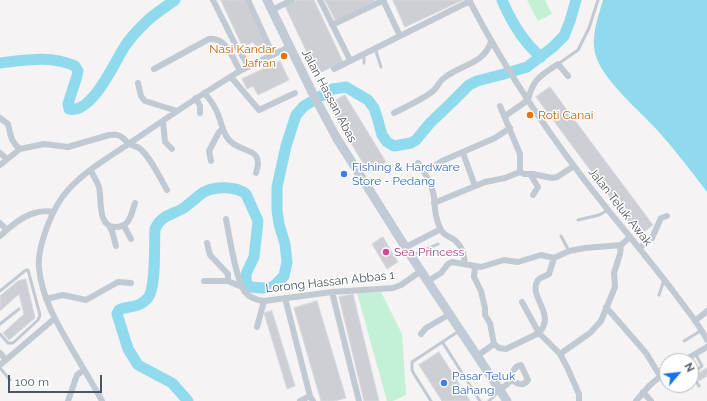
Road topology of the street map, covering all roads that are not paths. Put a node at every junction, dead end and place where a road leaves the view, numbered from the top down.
1 (212, 0) edge
2 (248, 0) edge
3 (267, 0) edge
4 (292, 0) edge
5 (320, 0) edge
6 (383, 0) edge
7 (598, 0) edge
8 (470, 1) edge
9 (272, 10) junction
10 (332, 25) junction
11 (400, 36) junction
12 (491, 42) junction
13 (289, 47) junction
14 (375, 48) junction
15 (364, 54) junction
16 (273, 55) junction
17 (350, 60) junction
18 (364, 63) dead end
19 (558, 64) junction
20 (249, 67) junction
21 (381, 67) dead end
22 (334, 69) dead end
23 (154, 70) dead end
24 (240, 72) junction
25 (568, 76) dead end
26 (231, 77) junction
27 (138, 83) dead end
28 (204, 93) junction
29 (294, 93) dead end
30 (196, 98) junction
31 (528, 100) junction
32 (500, 106) dead end
33 (177, 111) junction
34 (200, 113) dead end
35 (394, 113) dead end
36 (506, 116) junction
37 (0, 118) edge
38 (162, 121) junction
39 (510, 128) junction
40 (222, 129) junction
41 (128, 144) junction
42 (20, 149) junction
43 (172, 149) dead end
44 (0, 153) edge
45 (463, 153) junction
46 (7, 159) junction
47 (211, 161) dead end
48 (418, 163) dead end
49 (0, 165) edge
50 (574, 166) junction
51 (90, 170) junction
52 (425, 172) junction
53 (520, 172) junction
54 (256, 173) dead end
55 (530, 174) junction
56 (167, 190) dead end
57 (472, 190) junction
58 (533, 195) dead end
59 (135, 203) dead end
60 (434, 203) junction
61 (608, 210) junction
62 (53, 212) junction
63 (667, 216) dead end
64 (226, 218) dead end
65 (578, 220) dead end
66 (0, 223) edge
67 (109, 226) junction
68 (124, 226) junction
69 (440, 228) junction
70 (7, 230) junction
71 (0, 236) edge
72 (561, 236) dead end
73 (630, 237) junction
74 (130, 239) dead end
75 (207, 242) dead end
76 (438, 244) dead end
77 (620, 245) junction
78 (116, 246) dead end
79 (406, 247) junction
80 (639, 248) junction
81 (569, 251) junction
82 (411, 256) junction
83 (554, 258) junction
84 (465, 264) junction
85 (475, 266) junction
86 (421, 271) junction
87 (664, 280) junction
88 (204, 281) dead end
89 (228, 281) junction
90 (428, 281) junction
91 (131, 283) dead end
92 (242, 287) junction
93 (0, 291) edge
94 (332, 292) junction
95 (659, 295) dead end
96 (285, 298) junction
97 (46, 299) junction
98 (264, 301) junction
99 (522, 302) dead end
100 (606, 307) junction
101 (19, 309) dead end
102 (707, 312) edge
103 (450, 314) junction
104 (54, 319) junction
105 (695, 321) junction
106 (0, 324) edge
107 (257, 326) dead end
108 (460, 330) junction
109 (702, 330) junction
110 (539, 333) junction
111 (0, 334) edge
112 (421, 334) dead end
113 (707, 340) edge
114 (684, 341) dead end
115 (443, 343) junction
116 (494, 344) junction
117 (707, 347) edge
118 (0, 353) edge
119 (697, 353) edge
120 (560, 354) junction
121 (477, 356) junction
122 (6, 360) junction
123 (0, 366) edge
124 (84, 370) junction
125 (659, 374) edge
126 (659, 377) edge
127 (10, 380) dead end
128 (512, 380) dead end
129 (499, 391) junction
130 (643, 392) junction
131 (312, 398) edge
132 (68, 401) edge
133 (102, 401) edge
134 (300, 401) edge
135 (359, 401) edge
136 (431, 401) edge
137 (480, 401) edge
138 (489, 401) edge
139 (506, 401) edge
140 (579, 401) edge
141 (636, 401) edge
142 (651, 401) edge

1 - 20 street
2 - 16 street
3 - 9 main road, Jalan Hassan Abas
4 - 9 street
5 - 10 street
6 - 10 street
6 - 11 street
7 - 19 lane
8 - 11 street
8 - 12 street, Jalan Teluk Awak
9 - 13 main road, Jalan Hassan Abas
10 - 17 street
11 - 14 street
12 - 31 street, Jalan Teluk Awak
12 - 35 street
13 - 16 street
13 - 79 main road, Jalan Hassan Abas
14 - 15 street
14 - 21 lane
15 - 17 street
15 - 18 lane
16 - 20 street
17 - 22 street
19 - 25 street
19 - 31 street
20 - 24 street
23 - 24 street
24 - 26 street
26 - 28 street
26 - 29 street
27 - 33 street
28 - 30 street
28 - 40 street
30 - 33 street
30 - 34 street
31 - 36 street
31 - 50 street, Jalan Teluk Awak
32 - 36 street
33 - 38 street
36 - 39 street
37 - 42 street
38 - 41 street
38 - 43 street
39 - 45 street
39 - 53 street
40 - 47 street
40 - 54 street
41 - 42 street
41 - 51 street
41 - 56 street
42 - 46 street
44 - 46 street
45 - 52 street
45 - 57 street
46 - 49 street
48 - 52 street
50 - 55 street
50 - 61 street, Jalan Teluk Awak
51 - 62 street
51 - 67 street
52 - 60 street
53 - 55 street
53 - 57 street
55 - 58 street
57 - 60 street
59 - 68 street
60 - 69 street
61 - 65 lane
61 - 73 street, Jalan Teluk Awak
62 - 70 street
62 - 97 street
63 - 80 street
64 - 92 street
66 - 70 street
67 - 68 street
67 - 78 street
68 - 74 street
69 - 79 street
69 - 84 street
70 - 71 street
72 - 81 lane
73 - 77 street
73 - 80 street, Jalan Teluk Awak
75 - 89 street
76 - 82 lane
77 - 81 street
77 - 100 street
79 - 82 main road, Jalan Hassan Abas
80 - 87 street, Jalan Teluk Awak
81 - 83 street
82 - 86 main road, Jalan Hassan Abas
83 - 85 street
83 - 110 street
84 - 85 street
84 - 90 street
85 - 116 street
86 - 90 main road, Jalan Hassan Abas
86 - 94 street, Lorong Hassan Abbas 1
87 - 95 lane
87 - 105 street, Jalan Teluk Awak
88 - 89 street
89 - 92 street
90 - 103 main road, Jalan Hassan Abas
91 - 97 street
92 - 98 street, Lorong Hassan Abbas 1
93 - 111 lane
94 - 96 street, Lorong Hassan Abbas 1
94 - 135 street
96 - 98 street, Lorong Hassan Abbas 1
96 - 131 street
97 - 104 street
98 - 107 street
99 - 110 street
100 - 120 street
100 - 125 street
101 - 106 lane
102 - 105 street
103 - 108 main road, Jalan Hassan Abas
103 - 112 street
104 - 122 street
104 - 124 street
105 - 109 street, Jalan Teluk Awak
108 - 115 lane
108 - 121 main road, Jalan Hassan Abas
109 - 113 street, Jalan Teluk Awak
109 - 114 lane
110 - 116 street
110 - 120 street
115 - 136 lane
115 - 137 lane
116 - 121 street
117 - 119 street
118 - 122 street
120 - 140 street
121 - 129 main road, Jalan Hassan Abas
122 - 123 street
123 - 127 lane
124 - 132 street
124 - 133 street
126 - 130 street
128 - 129 street
129 - 138 lane
129 - 139 main road, Jalan Hassan Abas
130 - 141 street
130 - 142 street
131 - 134 street

